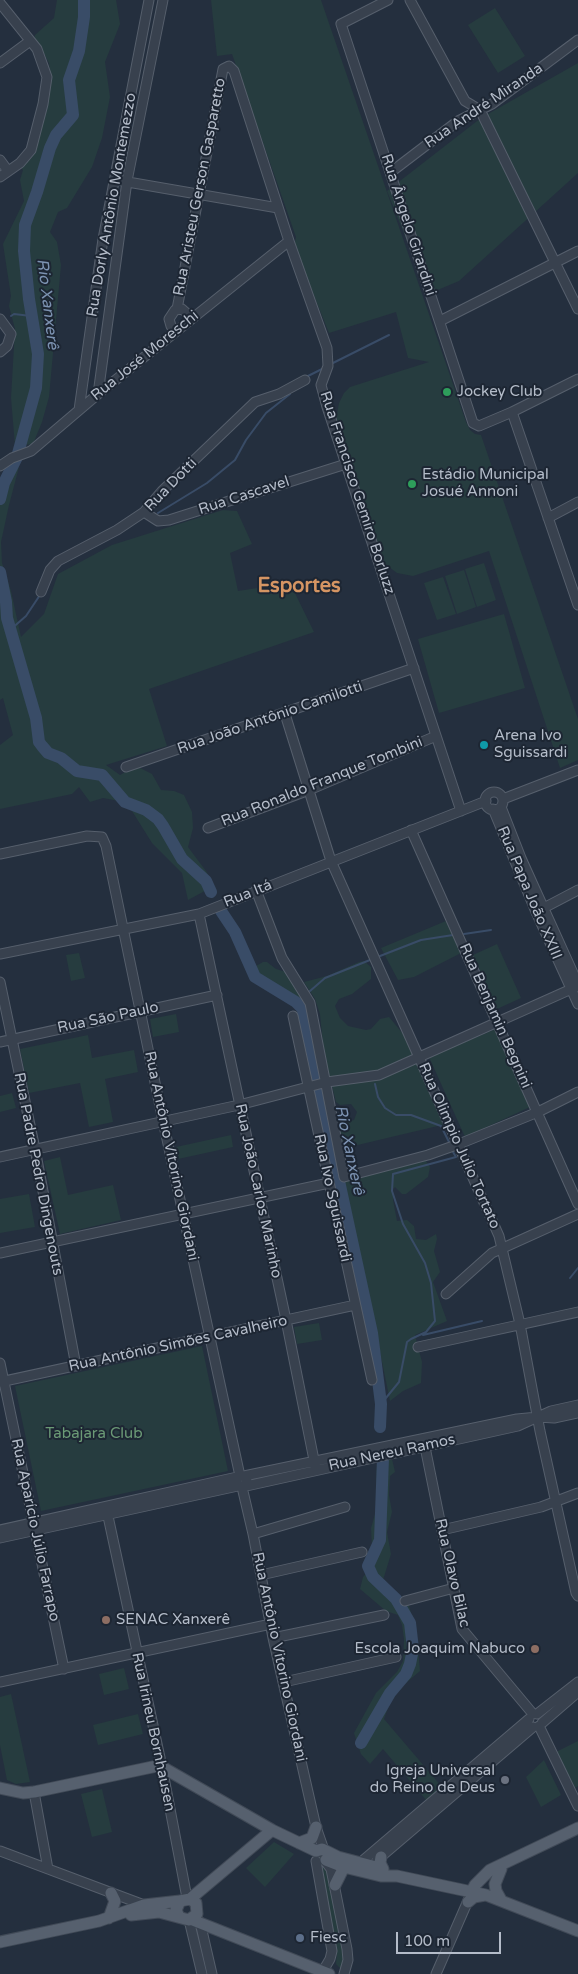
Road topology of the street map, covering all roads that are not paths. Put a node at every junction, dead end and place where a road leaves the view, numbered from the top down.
1 (149, 0) edge
2 (163, 0) edge
3 (388, 0) edge
4 (410, 0) edge
5 (0, 3) edge
6 (578, 40) edge
7 (30, 41) junction
8 (0, 63) edge
9 (226, 66) joint
10 (480, 110) junction
11 (0, 160) edge
12 (8, 171) junction
13 (391, 172) junction
14 (0, 177) edge
15 (114, 179) junction
16 (127, 182) junction
17 (200, 194) junction
18 (278, 208) junction
19 (289, 241) junction
20 (578, 251) edge
21 (556, 263) junction
22 (177, 309) junction
23 (578, 309) edge
24 (192, 318) junction
25 (0, 319) edge
26 (440, 321) junction
27 (175, 332) junction
28 (0, 352) edge
29 (305, 380) dead end
30 (578, 380) edge
31 (98, 394) junction
32 (79, 410) junction
33 (512, 412) junction
34 (346, 464) junction
35 (0, 465) edge
36 (578, 502) edge
37 (144, 512) junction
38 (548, 518) junction
39 (41, 592) dead end
40 (578, 605) edge
41 (414, 668) junction
42 (285, 714) junction
43 (436, 736) junction
44 (126, 767) dead end
45 (578, 770) edge
46 (309, 790) junction
47 (486, 801) junction
48 (499, 805) junction
49 (461, 810) junction
50 (208, 828) dead end
51 (411, 830) junction
52 (0, 854) edge
53 (331, 861) junction
54 (256, 890) junction
55 (578, 890) edge
56 (540, 910) junction
57 (199, 914) junction
58 (123, 930) junction
59 (0, 954) edge
60 (0, 982) edge
61 (576, 986) edge
62 (217, 995) junction
63 (578, 1004) edge
64 (141, 1010) junction
65 (294, 1016) dead end
66 (498, 1023) junction
67 (11, 1040) junction
68 (0, 1042) edge
69 (420, 1058) junction
70 (317, 1085) junction
71 (578, 1092) edge
72 (239, 1105) junction
73 (538, 1112) junction
74 (163, 1121) junction
75 (459, 1144) junction
76 (35, 1149) junction
77 (0, 1156) edge
78 (329, 1183) junction
79 (259, 1197) junction
80 (578, 1204) edge
81 (578, 1214) edge
82 (183, 1215) junction
83 (51, 1243) junction
84 (502, 1248) junction
85 (0, 1254) edge
86 (446, 1294) dead end
87 (355, 1305) junction
88 (578, 1312) edge
89 (286, 1320) junction
90 (520, 1324) junction
91 (210, 1336) junction
92 (418, 1347) dead end
93 (0, 1363) edge
94 (76, 1366) junction
95 (372, 1380) dead end
96 (2, 1382) edge
97 (578, 1405) edge
98 (578, 1412) edge
99 (538, 1417) junction
100 (424, 1442) junction
101 (315, 1466) junction
102 (241, 1481) junction
103 (578, 1493) edge
104 (556, 1501) junction
105 (345, 1507) dead end
106 (107, 1510) junction
107 (35, 1526) junction
108 (0, 1530) edge
109 (442, 1530) junction
110 (253, 1534) junction
111 (0, 1538) edge
112 (362, 1552) dead end
113 (261, 1575) junction
114 (454, 1588) junction
115 (578, 1596) edge
116 (405, 1601) dead end
117 (384, 1615) dead end
118 (271, 1624) junction
119 (273, 1638) junction
120 (137, 1654) junction
121 (396, 1658) dead end
122 (64, 1669) junction
123 (0, 1682) edge
124 (284, 1682) junction
125 (578, 1682) edge
126 (578, 1692) edge
127 (535, 1721) junction
128 (162, 1767) junction
129 (0, 1788) edge
130 (34, 1792) junction
131 (578, 1806) edge
132 (316, 1827) junction
133 (578, 1828) edge
134 (272, 1830) junction
135 (296, 1841) junction
136 (391, 1843) junction
137 (0, 1850) edge
138 (321, 1855) junction
139 (382, 1863) junction
140 (366, 1864) junction
141 (344, 1867) junction
142 (500, 1867) junction
143 (48, 1869) junction
144 (397, 1876) junction
145 (335, 1885) junction
146 (450, 1887) junction
147 (111, 1892) junction
148 (475, 1895) junction
149 (501, 1900) junction
150 (144, 1905) junction
151 (190, 1911) junction
152 (159, 1912) junction
153 (113, 1917) junction
154 (216, 1928) junction
155 (578, 1931) edge
156 (0, 1942) edge
157 (202, 1944) junction
158 (326, 1973) edge
159 (202, 1974) edge
160 (212, 1974) edge
161 (344, 1974) edge
162 (436, 1974) edge

1 - 15 street, Rua Dorly Antônio Montemezzo
2 - 16 street, Rua Dorly Antônio Montemezzo
3 - 13 street, Rua Ângelo Girardini
4 - 10 street
5 - 7 street
6 - 10 street, Rua André Miranda
7 - 8 street
7 - 12 street
9 - 17 street, Rua Aristeu Gerson Gasparetto
9 - 18 street, Rua Francisco Gemiro Borluzz
10 - 13 street, Rua André Miranda
10 - 21 street
11 - 12 street
12 - 14 street
13 - 26 street, Rua Ângelo Girardini
15 - 16 street
15 - 32 street, Rua Dorly Antônio Montemezzo
16 - 17 street
16 - 31 street, Rua Dorly Antônio Montemezzo
17 - 18 street
17 - 22 street, Rua Aristeu Gerson Gasparetto
18 - 19 street, Rua Francisco Gemiro Borluzz
19 - 24 street, Rua José Moreschi
19 - 34 street, Rua Francisco Gemiro Borluzz
20 - 21 street
21 - 23 street
21 - 26 street
22 - 24 street
22 - 27 street, Rua Aristeu Gerson Gasparetto
24 - 27 street, Rua José Moreschi
25 - 28 street
26 - 33 street, Rua Ângelo Girardini
27 - 31 street, Rua José Moreschi
29 - 37 street, Rua Dotti
30 - 33 street
31 - 32 street, Rua José Moreschi
32 - 35 street, Rua José Moreschi
33 - 38 street
34 - 37 street, Rua Cascavel
34 - 41 street, Rua Francisco Gemiro Borluzz
36 - 38 street
37 - 39 street, Rua Dotti
38 - 40 street
41 - 42 street, Rua João Antônio Camilotti
41 - 43 street, Rua Francisco Gemiro Borluzz
42 - 44 street, Rua João Antônio Camilotti
42 - 46 street, Rua Olimpio Julio Tortato
43 - 46 street, Rua Ronaldo Franque Tombini
43 - 49 street, Rua Francisco Gemiro Borluzz
45 - 48 street
46 - 50 street, Rua Ronaldo Franque Tombini
46 - 53 street, Rua Olimpio Julio Tortato
47 - 48 street, Rua Papa João XXIII
47 - 48 street, Rua Itá
47 - 49 street, Rua Itá
48 - 56 street, Rua Papa João XXIII
49 - 51 street, Rua Itá
51 - 53 street, Rua Itá
51 - 66 street, Rua Benjamin Begnini
52 - 58 street, Rua Antônio Vitorino Giordani
53 - 54 street, Rua Itá
53 - 69 street, Rua Olimpio Julio Tortato
54 - 57 street, Rua Itá
54 - 70 street, Rua Ivo Sguissardi
55 - 56 street
56 - 61 street, Rua Papa João XXIII
57 - 58 street, Rua Itá
57 - 62 street, Rua João Carlos Marinho
58 - 59 street, Rua Itá
58 - 64 street, Rua Antônio Vitorino Giordani
60 - 67 street, Rua Padre Pedro Dingenouts
61 - 63 street, Rua Papa João XXIII
61 - 66 street
62 - 64 street, Rua São Paulo
62 - 72 street, Rua João Carlos Marinho
64 - 67 street, Rua São Paulo
64 - 74 street, Rua Antônio Vitorino Giordani
65 - 70 street, Rua Ivo Sguissardi
66 - 69 street
66 - 73 street, Rua Benjamin Begnini
67 - 68 street, Rua São Paulo
67 - 76 street, Rua Padre Pedro Dingenouts
69 - 70 street
69 - 75 street, Rua Olimpio Julio Tortato
70 - 72 street
70 - 75 street, Rua Ivo Sguissardi
70 - 78 street, Rua Ivo Sguissardi
71 - 73 street
72 - 74 street
72 - 79 street, Rua João Carlos Marinho
73 - 75 street
73 - 80 street, Rua Benjamin Begnini
74 - 76 street
74 - 82 street, Rua Antônio Vitorino Giordani
75 - 84 street, Rua Olimpio Julio Tortato
76 - 77 street
76 - 83 street, Rua Padre Pedro Dingenouts
78 - 79 street
78 - 87 street, Rua Ivo Sguissardi
79 - 82 street
79 - 89 street, Rua João Carlos Marinho
81 - 84 street
82 - 83 street
82 - 91 street, Rua Antônio Vitorino Giordani
83 - 85 street
83 - 94 street, Rua Padre Pedro Dingenouts
84 - 86 street
84 - 90 street, Rua Olimpio Julio Tortato
87 - 89 street, Rua Antônio Simões Cavalheiro
87 - 95 street, Rua Ivo Sguissardi
88 - 90 street
89 - 91 street, Rua Antônio Simões Cavalheiro
89 - 101 street, Rua João Carlos Marinho
90 - 92 street
90 - 99 street, Rua Olimpio Julio Tortato
91 - 94 street, Rua Antônio Simões Cavalheiro
91 - 102 street, Rua Antônio Vitorino Giordani
93 - 96 street, Rua Aparício Júlio Farrapo
94 - 96 street, Rua Antônio Simões Cavalheiro
96 - 107 street, Rua Aparício Júlio Farrapo
97 - 99 street, Rua Nereu Ramos
98 - 99 street, Rua Nereu Ramos
99 - 100 street, Rua Nereu Ramos
99 - 104 street, Rua Olimpio Julio Tortato
100 - 101 street, Rua Nereu Ramos
100 - 109 street, Rua Olavo Bilac
101 - 102 street, Rua Nereu Ramos
102 - 106 street, Rua Nereu Ramos
102 - 110 street, Rua Antônio Vitorino Giordani
103 - 104 street
104 - 109 street
104 - 115 street, Rua Olimpio Julio Tortato
105 - 110 street
106 - 107 street, Rua Nereu Ramos
106 - 120 street, Rua Irineu Bornhausen
107 - 108 street, Rua Nereu Ramos
107 - 111 street, Rua Nereu Ramos
107 - 122 street, Rua Aparício Júlio Farrapo
109 - 114 street, Rua Olavo Bilac
110 - 113 street, Rua Antônio Vitorino Giordani
112 - 113 street
113 - 118 street, Rua Antônio Vitorino Giordani
114 - 116 street
114 - 127 street, Rua Olavo Bilac
117 - 119 street
118 - 119 street, Rua Antônio Vitorino Giordani
118 - 120 street
119 - 124 street, Rua Antônio Vitorino Giordani
120 - 122 street
120 - 128 street, Rua Irineu Bornhausen
121 - 124 street
122 - 123 street
124 - 132 street, Rua Antônio Vitorino Giordani
125 - 127 street
126 - 127 street
127 - 131 street, Rua Olavo Bilac
127 - 136 street
128 - 130 main road
128 - 134 main road
128 - 151 street, Rua Irineu Bornhausen
129 - 130 main road
130 - 143 street
132 - 135 main road
132 - 138 street, Rua Antônio Vitorino Giordani
133 - 142 main road
134 - 135 main road
134 - 151 main road
135 - 138 main road
136 - 139 street
136 - 140 street
137 - 143 street
138 - 140 main road
138 - 141 main road
138 - 145 street, Rua Antônio Vitorino Giordani
138 - 158 street, Rua Antônio Vitorino Giordani
139 - 140 main road
139 - 144 main road
140 - 141 main road
141 - 144 main road
141 - 145 main road
142 - 146 main road
142 - 148 main road
142 - 149 main road
143 - 147 street
144 - 146 main road
145 - 161 street, Rua Antônio Vitorino Giordani
146 - 148 main road
147 - 150 street
147 - 153 main road
148 - 149 main road
148 - 162 street
149 - 155 main road
150 - 151 main road
150 - 152 main road
150 - 153 main road
151 - 152 main road
151 - 154 main road
151 - 157 street, Rua Irineu Bornhausen
151 - 157 street, Rua Irineu Bornhausen
152 - 153 main road
153 - 156 main road
154 - 157 main road
154 - 158 main road
157 - 159 street, Rua Irineu Bornhausen
157 - 160 street, Rua Irineu Bornhausen

